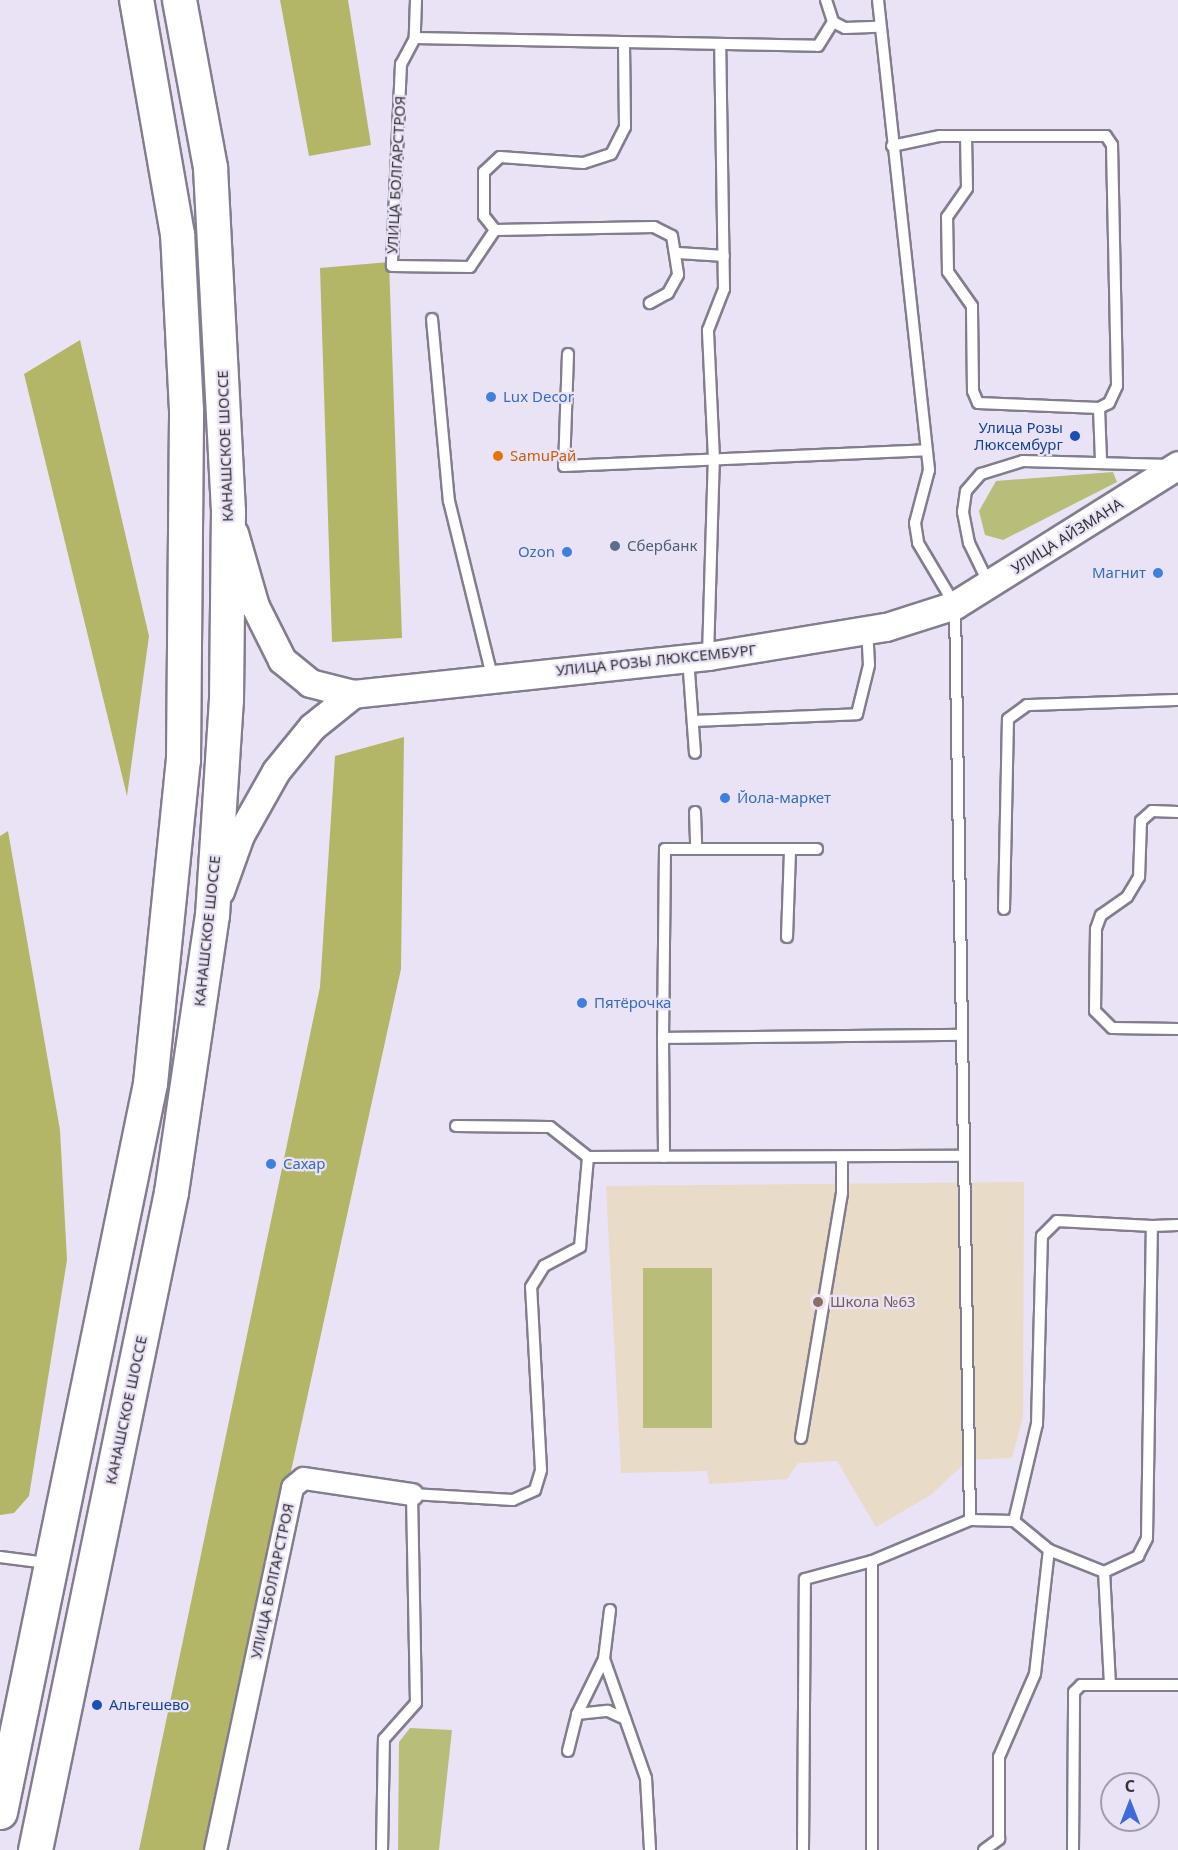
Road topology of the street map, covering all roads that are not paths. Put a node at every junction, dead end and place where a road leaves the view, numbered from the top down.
1 (136, 0) edge
2 (179, 0) edge
3 (416, 0) edge
4 (826, 0) edge
5 (878, 0) edge
6 (833, 22) junction
7 (878, 27) junction
8 (415, 38) junction
9 (624, 44) junction
10 (720, 46) junction
11 (966, 136) junction
12 (892, 146) junction
13 (495, 230) junction
14 (679, 254) junction
15 (724, 256) junction
16 (650, 303) dead end
17 (432, 319) dead end
18 (567, 354) dead end
19 (1099, 408) junction
20 (927, 450) junction
21 (714, 459) junction
22 (1101, 460) junction
23 (1178, 466) edge
24 (228, 511) junction
25 (989, 584) junction
26 (955, 605) junction
27 (867, 632) junction
28 (698, 657) junction
29 (492, 676) junction
30 (353, 694) junction
31 (1178, 700) edge
32 (693, 721) junction
33 (695, 753) dead end
34 (695, 812) dead end
35 (1178, 812) edge
36 (696, 848) junction
37 (790, 849) junction
38 (817, 849) dead end
39 (1004, 909) dead end
40 (212, 915) junction
41 (787, 937) dead end
42 (1178, 1029) edge
43 (962, 1035) junction
44 (663, 1038) junction
45 (456, 1126) dead end
46 (964, 1156) junction
47 (588, 1157) junction
48 (664, 1157) junction
49 (842, 1157) junction
50 (1178, 1225) edge
51 (1152, 1226) junction
52 (801, 1438) dead end
53 (412, 1494) junction
54 (970, 1520) junction
55 (1014, 1521) junction
56 (1049, 1550) junction
57 (0, 1557) edge
58 (872, 1561) junction
59 (54, 1564) junction
60 (1104, 1572) junction
61 (610, 1610) dead end
62 (604, 1659) junction
63 (1110, 1685) junction
64 (1178, 1685) edge
65 (577, 1714) junction
66 (625, 1719) junction
67 (567, 1751) dead end
68 (0, 1812) edge
69 (35, 1850) edge
70 (215, 1850) edge
71 (382, 1850) edge
72 (650, 1850) edge
73 (803, 1850) edge
74 (872, 1850) edge
75 (984, 1850) edge
76 (1073, 1850) edge

1 - 59 main road
2 - 24 main road, КАНАШСКОЕ ШОССЕ
3 - 8 lane, УЛИЦА БОЛГАРСТРОЯ
4 - 6 lane
5 - 7 lane
6 - 7 lane
6 - 10 lane
7 - 12 lane
8 - 9 lane
8 - 13 lane, УЛИЦА БОЛГАРСТРОЯ
9 - 10 lane
9 - 13 lane
10 - 15 lane
11 - 12 lane
11 - 19 lane
11 - 19 lane
12 - 20 lane
13 - 14 lane
14 - 15 lane
14 - 16 lane
15 - 21 lane
17 - 29 lane
18 - 21 lane
19 - 22 lane
20 - 21 lane
20 - 26 lane
21 - 28 lane
22 - 23 lane
22 - 25 lane
23 - 25 street, УЛИЦА АЙЗМАНА
24 - 30 street
24 - 40 main road, КАНАШСКОЕ ШОССЕ
25 - 26 street, УЛИЦА АЙЗМАНА
26 - 27 street, УЛИЦА РОЗЫ ЛЮКСЕМБУРГ
26 - 43 lane
27 - 28 street, УЛИЦА РОЗЫ ЛЮКСЕМБУРГ
27 - 32 lane
28 - 29 street, УЛИЦА РОЗЫ ЛЮКСЕМБУРГ
28 - 32 lane
29 - 30 street, УЛИЦА РОЗЫ ЛЮКСЕМБУРГ
30 - 40 street
31 - 39 lane
32 - 33 lane
34 - 36 lane
35 - 42 lane
36 - 37 lane
36 - 44 lane
37 - 38 lane
37 - 41 lane
40 - 69 main road, КАНАШСКОЕ ШОССЕ
43 - 44 lane
43 - 46 lane
44 - 48 lane
45 - 47 lane
46 - 49 lane
46 - 54 lane
47 - 48 lane
47 - 53 lane, УЛИЦА БОЛГАРСТРОЯ
48 - 49 lane
49 - 52 lane
50 - 51 lane
51 - 55 lane
51 - 60 lane
53 - 70 street, УЛИЦА БОЛГАРСТРОЯ
53 - 71 lane
54 - 55 lane
54 - 58 lane
55 - 56 lane
56 - 60 lane
56 - 75 lane
57 - 59 lane
58 - 73 lane
58 - 74 lane
59 - 68 main road
60 - 63 lane
61 - 62 lane
62 - 65 lane
62 - 66 lane
63 - 64 lane
63 - 76 lane
65 - 66 lane
65 - 67 lane
66 - 72 lane

